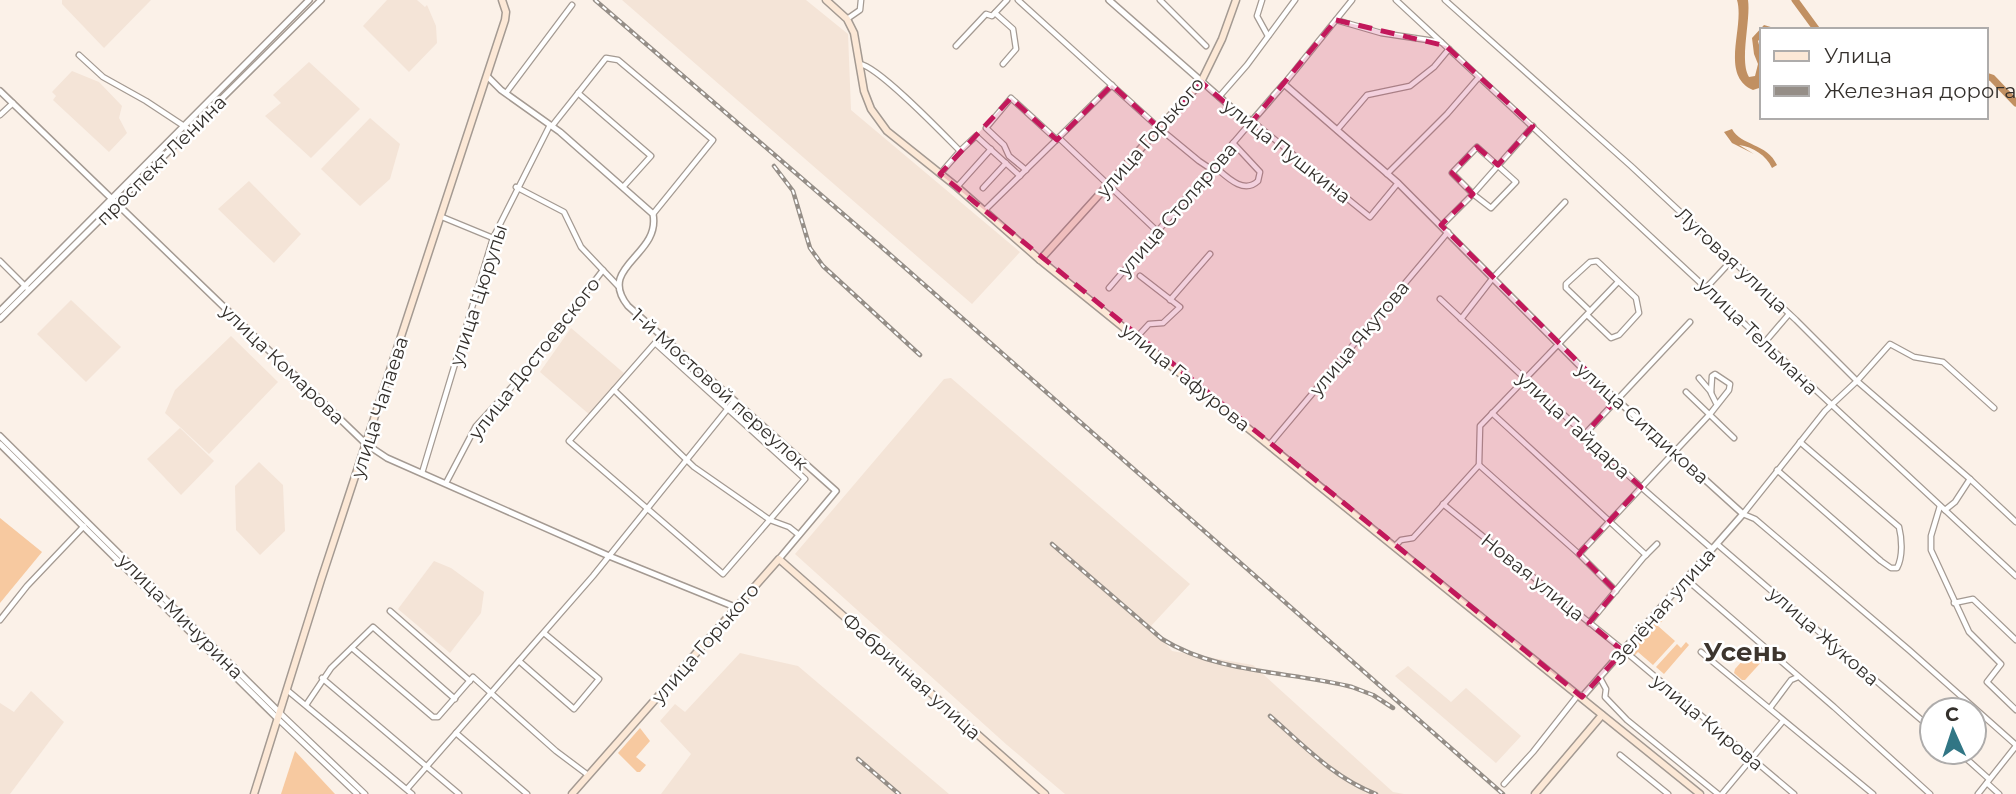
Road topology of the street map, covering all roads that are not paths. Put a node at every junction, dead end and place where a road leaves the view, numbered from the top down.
1 (309, 0) edge
2 (321, 0) edge
3 (502, 0) edge
4 (826, 0) edge
5 (861, 0) edge
6 (1007, 0) edge
7 (1018, 0) edge
8 (1109, 0) edge
9 (1160, 0) edge
10 (1236, 0) edge
11 (1262, 0) edge
12 (1295, 0) edge
13 (1352, 0) edge
14 (1396, 0) edge
15 (1445, 0) edge
16 (572, 5) dead end
17 (995, 13) junction
18 (847, 19) junction
19 (1336, 20) junction
20 (1268, 36) junction
21 (1442, 43) junction
22 (956, 46) dead end
23 (1206, 46) dead end
24 (1449, 49) junction
25 (79, 55) dead end
26 (860, 64) junction
27 (1003, 64) dead end
28 (487, 76) junction
29 (1479, 76) junction
30 (1201, 82) junction
31 (1284, 84) junction
32 (1112, 85) junction
33 (0, 91) edge
34 (506, 93) junction
35 (578, 93) junction
36 (1219, 97) junction
37 (13, 103) junction
38 (0, 115) edge
39 (1252, 121) junction
40 (184, 125) junction
41 (551, 125) junction
42 (1533, 126) junction
43 (1159, 128) junction
44 (190, 130) junction
45 (1336, 130) junction
46 (1058, 139) junction
47 (1233, 143) junction
48 (991, 149) junction
49 (960, 151) junction
50 (1006, 163) junction
51 (1498, 165) junction
52 (1212, 167) junction
53 (1026, 170) junction
54 (940, 174) junction
55 (1387, 174) junction
56 (1020, 176) junction
57 (1398, 183) junction
58 (624, 186) junction
59 (1109, 186) junction
60 (516, 187) junction
61 (957, 187) junction
62 (983, 188) dead end
63 (1473, 194) junction
64 (114, 201) junction
65 (1565, 202) dead end
66 (984, 211) junction
67 (653, 214) junction
68 (442, 217) junction
69 (1441, 226) junction
70 (1158, 232) junction
71 (1448, 232) junction
72 (493, 238) junction
73 (1210, 254) dead end
74 (1040, 260) junction
75 (1732, 260) junction
76 (0, 261) edge
77 (603, 270) junction
78 (1140, 276) dead end
79 (1492, 279) junction
80 (1618, 282) junction
81 (618, 286) junction
82 (1707, 287) junction
83 (27, 288) junction
84 (1109, 288) dead end
85 (1440, 299) dead end
86 (1170, 300) junction
87 (0, 311) edge
88 (1588, 313) junction
89 (1789, 314) junction
90 (0, 319) edge
91 (1461, 319) junction
92 (1690, 322) dead end
93 (1137, 337) junction
94 (1765, 342) junction
95 (1557, 344) junction
96 (1699, 378) dead end
97 (1524, 379) junction
98 (1857, 381) junction
99 (614, 390) junction
100 (1686, 391) dead end
101 (1711, 393) junction
102 (1616, 400) junction
103 (734, 401) junction
104 (1717, 405) junction
105 (1831, 405) junction
106 (1994, 408) dead end
107 (728, 409) junction
108 (1492, 413) junction
109 (1710, 415) junction
110 (1584, 435) junction
111 (0, 436) edge
112 (1734, 438) dead end
113 (1800, 442) junction
114 (0, 444) edge
115 (366, 444) junction
116 (1270, 444) junction
117 (1673, 452) junction
118 (687, 458) junction
119 (1479, 464) junction
120 (1777, 470) junction
121 (422, 473) junction
122 (1970, 479) junction
123 (446, 483) junction
124 (1641, 487) junction
125 (835, 491) joint
126 (1443, 504) junction
127 (1940, 505) junction
128 (647, 509) junction
129 (1945, 510) junction
130 (1743, 514) junction
131 (770, 520) junction
132 (1609, 522) junction
133 (2016, 523) edge
134 (85, 524) junction
135 (799, 535) junction
136 (1657, 544) dead end
137 (1395, 546) junction
138 (1714, 546) junction
139 (1579, 554) junction
140 (1646, 555) junction
141 (609, 556) junction
142 (779, 559) junction
143 (2016, 576) edge
144 (1686, 579) junction
145 (1616, 591) junction
146 (1955, 603) junction
147 (735, 607) junction
148 (390, 611) dead end
149 (0, 620) edge
150 (1589, 623) junction
151 (544, 633) junction
152 (2016, 640) edge
153 (352, 648) junction
154 (1623, 651) junction
155 (1701, 652) dead end
156 (519, 661) junction
157 (1799, 677) junction
158 (322, 678) junction
159 (1600, 678) junction
160 (472, 679) junction
161 (287, 690) junction
162 (490, 692) junction
163 (1581, 695) junction
164 (455, 699) junction
165 (306, 705) junction
166 (1770, 708) junction
167 (2016, 710) edge
168 (1602, 715) junction
169 (279, 716) junction
170 (1918, 717) edge
171 (1783, 721) junction
172 (456, 733) junction
173 (2016, 746) edge
174 (1620, 755) dead end
175 (1751, 757) junction
176 (1973, 766) edge
177 (427, 767) junction
178 (589, 775) junction
179 (1988, 781) junction
180 (1504, 784) dead end
181 (407, 789) junction
182 (1536, 792) edge
183 (254, 794) edge
184 (357, 794) edge
185 (365, 794) edge
186 (412, 794) edge
187 (458, 794) edge
188 (527, 794) edge
189 (572, 794) edge
190 (1045, 794) edge
191 (1668, 794) edge
192 (1700, 794) edge
193 (1720, 794) edge
194 (1794, 794) edge
195 (1873, 794) edge
196 (1930, 794) edge
197 (1978, 794) edge
198 (1999, 794) edge

1 - 40 street, проспект Ленина
2 - 44 street, проспект Ленина
3 - 28 main road, улица Чапаева
4 - 18 main road, улица Гафурова
5 - 18 street
6 - 17 street
7 - 32 street
8 - 30 street, улица Пушкина
9 - 23 street
10 - 30 main road, улица Горького
11 - 20 street
12 - 20 street
13 - 19 street, улица Столярова
14 - 21 street, улица Тельмана
15 - 75 street, Луговая улица
16 - 34 street
17 - 22 street
17 - 27 street
18 - 26 main road, улица Гафурова
19 - 21 street
19 - 31 street, улица Столярова
20 - 36 street
21 - 24 street, улица Тельмана
24 - 29 street, улица Тельмана
24 - 45 street
25 - 40 street
26 - 49 street
26 - 54 main road, улица Гафурова
28 - 34 street
28 - 68 main road, улица Чапаева
29 - 42 street, улица Тельмана
29 - 55 street
30 - 36 street, улица Пушкина
30 - 43 main road, улица Горького
31 - 39 street, улица Столярова
31 - 45 street, улица Ситдикова
32 - 43 street
32 - 46 street
33 - 37 street, улица Комарова
34 - 41 street
35 - 41 street, улица Цюрупы
35 - 58 street
35 - 67 street, улица Цюрупы
36 - 39 street, улица Пушкина
37 - 38 street
37 - 64 street, улица Комарова
39 - 47 street, улица Столярова
39 - 57 street, улица Пушкина
40 - 44 street
40 - 64 street, проспект Ленина
41 - 58 street
41 - 60 street, улица Цюрупы
42 - 51 street
42 - 82 street, улица Тельмана
43 - 52 street
43 - 59 main road, улица Горького
44 - 64 street, проспект Ленина
45 - 55 street, улица Ситдикова
46 - 53 street
46 - 53 street
46 - 59 street
47 - 52 street, улица Столярова
47 - 52 street
48 - 49 street
48 - 50 street
48 - 61 street
49 - 54 street
50 - 56 street
50 - 62 street
51 - 63 street
51 - 63 street
51 - 63 street
52 - 70 street, улица Столярова
53 - 56 street
54 - 61 main road, улица Гафурова
55 - 57 street, улица Ситдикова
56 - 66 street
57 - 69 street, улица Ситдикова
58 - 67 street
59 - 70 street
59 - 74 main road, улица Горького
60 - 72 street, улица Цюрупы
60 - 77 street
61 - 66 main road, улица Гафурова
63 - 69 street
64 - 83 street, проспект Ленина
64 - 115 street, улица Комарова
65 - 79 street
66 - 74 main road, улица Гафурова
67 - 81 street
68 - 72 street
68 - 115 main road, улица Чапаева
69 - 71 street, улица Ситдикова
70 - 84 street, улица Столярова
71 - 79 street, улица Ситдикова
71 - 116 street, улица Якутова
72 - 121 street, улица Цюрупы
73 - 86 street
74 - 93 main road, улица Гафурова
75 - 82 street
75 - 89 street, Луговая улица
76 - 83 street
77 - 81 street
77 - 123 street, улица Достоевского
78 - 86 street
79 - 91 street
79 - 95 street, улица Ситдикова
80 - 88 street
80 - 88 street
80 - 88 street
81 - 103 street, 1-й Мостовой переулок
82 - 94 street, улица Тельмана
83 - 87 street, проспект Ленина
83 - 90 street, проспект Ленина
85 - 91 street, улица Гайдара
86 - 93 street
88 - 95 street
89 - 94 street
89 - 98 street, Луговая улица
91 - 97 street, улица Гайдара
92 - 102 street
93 - 116 main road, улица Гафурова
94 - 105 street, улица Тельмана
95 - 97 street
95 - 102 street, улица Ситдикова
96 - 101 street
97 - 108 street
97 - 110 street, улица Гайдара
98 - 105 street
98 - 106 street
98 - 122 street, Луговая улица
99 - 107 street
99 - 118 street
99 - 128 street
100 - 109 street
101 - 104 street
101 - 104 street
102 - 110 street
102 - 117 street, улица Ситдикова
103 - 107 street
103 - 125 street, 1-й Мостовой переулок
104 - 109 street
105 - 113 street
105 - 127 street, улица Тельмана
107 - 118 street
107 - 131 street
108 - 119 street
108 - 132 street
109 - 112 street
109 - 117 street
110 - 124 street, улица Гайдара
111 - 134 street, улица Мичурина
113 - 120 street
113 - 120 street
114 - 134 street, улица Мичурина
115 - 121 street, улица Комарова
115 - 161 main road, улица Чапаева
116 - 137 main road, улица Гафурова
117 - 124 street
117 - 130 street, улица Ситдикова
118 - 128 street
118 - 131 street
119 - 126 street
119 - 139 street
120 - 130 street
121 - 123 street, улица Комарова
122 - 129 street
122 - 133 street, Луговая улица
123 - 141 street, улица Комарова
124 - 132 street
124 - 138 street, улица Гайдара
125 - 135 street, улица Горького
126 - 137 street
126 - 150 street, Новая улица
127 - 129 street, улица Тельмана
127 - 146 street
128 - 131 street
128 - 141 street
129 - 143 street, улица Тельмана
130 - 138 street, Зелёная улица
130 - 173 street, улица Ситдикова
131 - 135 street
132 - 139 street
132 - 140 street
134 - 149 street
134 - 169 street, улица Мичурина
135 - 142 street, улица Горького
136 - 140 street
137 - 163 main road, улица Гафурова
138 - 144 street, Зелёная улица
138 - 170 street, улица Жукова
139 - 145 street
140 - 145 street
141 - 147 street, улица Комарова
141 - 151 street
142 - 147 main road, улица Горького
142 - 190 main road, Фабричная улица
144 - 154 street, Зелёная улица
144 - 157 street
145 - 150 street
146 - 152 street
146 - 167 street
147 - 178 main road, улица Горького
148 - 160 street
150 - 154 street, Новая улица
151 - 156 street
151 - 156 street
153 - 158 street
153 - 164 street
153 - 164 street
154 - 159 street, Зелёная улица
154 - 175 street, улица Кирова
155 - 166 street
156 - 162 street
157 - 166 street
157 - 196 street
158 - 165 street
158 - 177 street
159 - 163 street, Зелёная улица
159 - 193 street
160 - 162 street
160 - 164 street
161 - 165 street
161 - 169 main road, улица Чапаева
162 - 172 street
162 - 178 street
163 - 168 main road, улица Гафурова
163 - 180 street
165 - 181 street
166 - 171 street
168 - 182 main road
168 - 192 main road, улица Гафурова
169 - 183 main road, улица Чапаева
169 - 184 street, улица Мичурина
169 - 185 street, улица Мичурина
171 - 175 street
171 - 195 street
172 - 177 street
172 - 188 street
173 - 179 street
174 - 191 street
175 - 193 street
175 - 194 street, улица Кирова
176 - 179 street
177 - 181 street
177 - 187 street
178 - 189 main road, улица Горького
179 - 197 street
179 - 198 street
181 - 186 street

